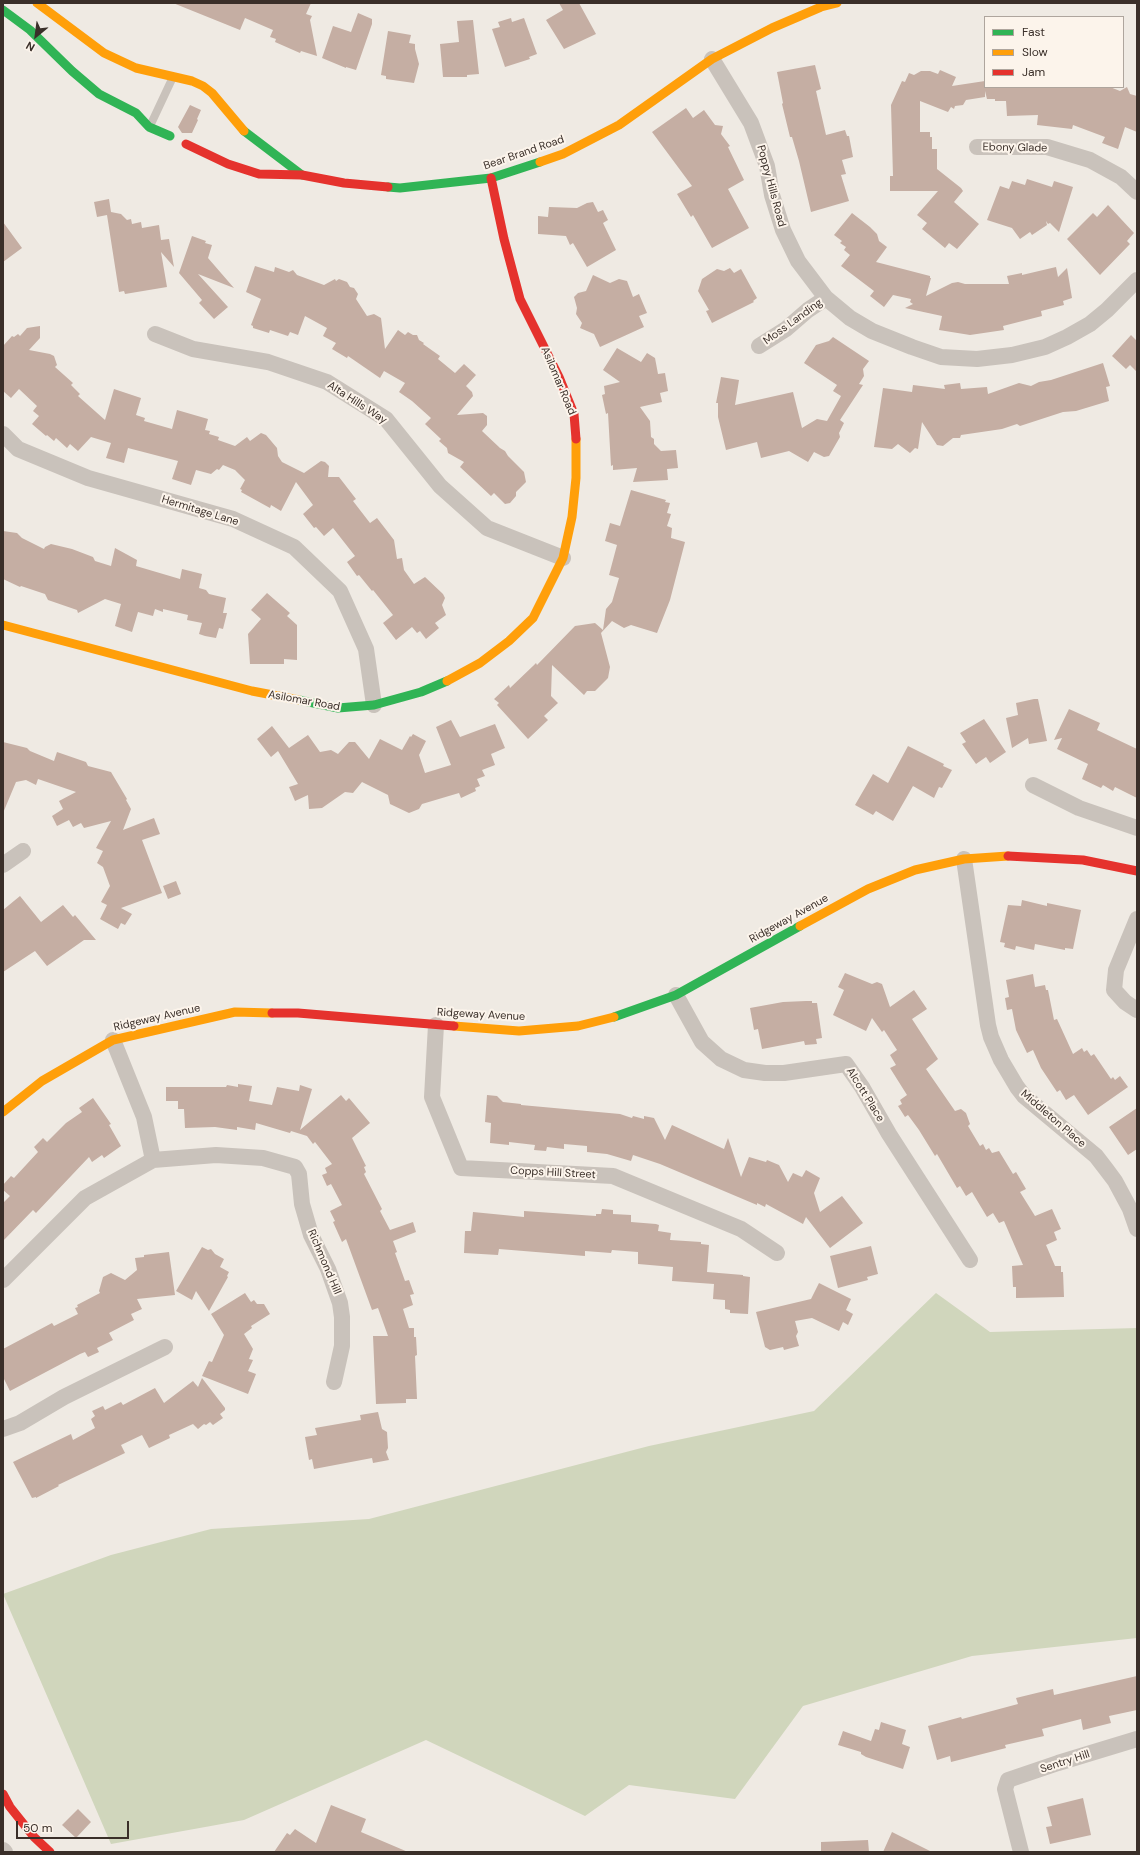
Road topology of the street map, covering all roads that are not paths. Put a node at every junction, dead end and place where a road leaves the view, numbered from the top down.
1 (37, 3) edge
2 (837, 3) edge
3 (3, 10) edge
4 (712, 59) junction
5 (173, 77) junction
6 (149, 127) junction
7 (170, 136) dead end
8 (186, 144) dead end
9 (977, 147) dead end
10 (302, 176) junction
11 (492, 178) junction
12 (1137, 192) edge
13 (1137, 280) edge
14 (826, 298) junction
15 (155, 334) dead end
16 (759, 346) dead end
17 (3, 434) edge
18 (563, 558) junction
19 (3, 625) edge
20 (374, 705) junction
21 (1033, 785) dead end
22 (1137, 828) edge
23 (23, 851) dead end
24 (964, 859) junction
25 (3, 865) edge
26 (1137, 871) edge
27 (1137, 919) edge
28 (676, 995) junction
29 (1137, 1010) edge
30 (436, 1025) junction
31 (113, 1040) junction
32 (3, 1112) edge
33 (153, 1160) junction
34 (1137, 1229) edge
35 (777, 1253) dead end
36 (970, 1260) dead end
37 (3, 1280) edge
38 (165, 1347) dead end
39 (334, 1382) dead end
40 (3, 1428) edge
41 (1137, 1739) edge
42 (3, 1794) edge
43 (50, 1852) edge
44 (1021, 1852) edge

1 - 5 street, Bear Brand Road
2 - 4 street, Bear Brand Road
3 - 6 street
4 - 11 street, Bear Brand Road
4 - 14 street, Poppy Hills Road
5 - 6 lane
5 - 10 street, Bear Brand Road
6 - 7 street
8 - 10 street, Bear Brand Road
9 - 12 street, Ebony Glade
10 - 11 street, Bear Brand Road
11 - 18 street, Asilomar Road
13 - 14 street, Poppy Hills Road
14 - 16 street, Moss Landing
15 - 18 street, Alta Hills Way
17 - 20 street, Hermitage Lane
18 - 20 street, Asilomar Road
19 - 20 street, Asilomar Road
21 - 22 street
23 - 25 street
24 - 26 street, Ridgeway Avenue
24 - 28 street, Ridgeway Avenue
24 - 34 street, Middleton Place
27 - 29 street
28 - 30 street, Ridgeway Avenue
28 - 36 street, Alcott Place
30 - 31 street, Ridgeway Avenue
30 - 35 street, Copps Hill Street
31 - 32 street, Ridgeway Avenue
31 - 33 street
33 - 37 street, Richmond Hill
33 - 39 street, Richmond Hill
38 - 40 street
41 - 44 street, Sentry Hill
42 - 43 street

